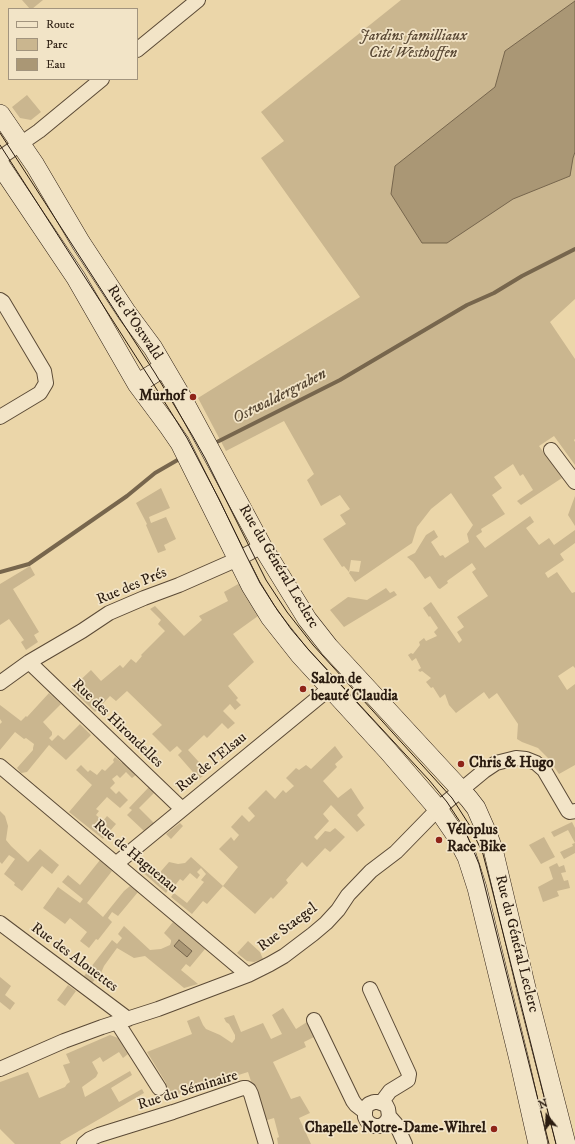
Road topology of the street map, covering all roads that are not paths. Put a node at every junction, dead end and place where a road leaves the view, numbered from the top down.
1 (198, 0) edge
2 (138, 49) edge
3 (101, 80) edge
4 (0, 114) edge
5 (8, 154) edge
6 (0, 300) edge
7 (164, 367) junction
8 (138, 384) junction
9 (0, 417) edge
10 (551, 450) dead end
11 (575, 482) edge
12 (262, 546) junction
13 (238, 559) junction
14 (29, 662) junction
15 (0, 683) edge
16 (330, 688) junction
17 (0, 766) edge
18 (462, 790) junction
19 (182, 809) junction
20 (438, 809) junction
21 (575, 811) edge
22 (117, 864) junction
23 (0, 923) edge
24 (248, 975) junction
25 (370, 989) dead end
26 (123, 1020) junction
27 (314, 1020) dead end
28 (0, 1069) edge
29 (159, 1088) dead end
30 (383, 1103) junction
31 (365, 1112) junction
32 (389, 1116) junction
33 (84, 1144) edge
34 (266, 1144) edge
35 (404, 1144) edge
36 (538, 1144) edge
37 (566, 1144) edge

1 - 2 street
3 - 5 street
4 - 5 main road, Rue d'Ostwald
5 - 7 main road, Rue d'Ostwald
5 - 8 main road, Rue d'Ostwald
6 - 9 street
7 - 8 main road, Rue d'Ostwald
7 - 12 main road, Rue du Général Leclerc
8 - 13 main road, Rue du Général Leclerc
10 - 11 street
12 - 13 street, Rue des Prés
12 - 18 main road, Rue du Général Leclerc
13 - 14 street, Rue des Prés
13 - 16 main road, Rue du Général Leclerc
14 - 15 street, Rue des Prés
14 - 19 street, Rue des Hirondelles
16 - 19 street, Rue de l'Elsau
16 - 20 main road, Rue du Général Leclerc
17 - 22 street, Rue de Haguenau
18 - 20 street, Rue Staegel
18 - 21 street, Rue Staegel
18 - 37 main road, Rue du Général Leclerc
19 - 22 street, Rue de l'Elsau
20 - 24 street, Rue Staegel
20 - 36 main road, Rue du Général Leclerc
22 - 24 street, Rue de Haguenau
23 - 26 street, Rue des Alouettes
24 - 26 street, Rue Staegel
25 - 30 street
26 - 28 street, Rue Staegel
26 - 29 street
27 - 31 street
30 - 31 street
30 - 32 street
31 - 32 street
32 - 35 street
33 - 34 street, Rue du Séminaire

